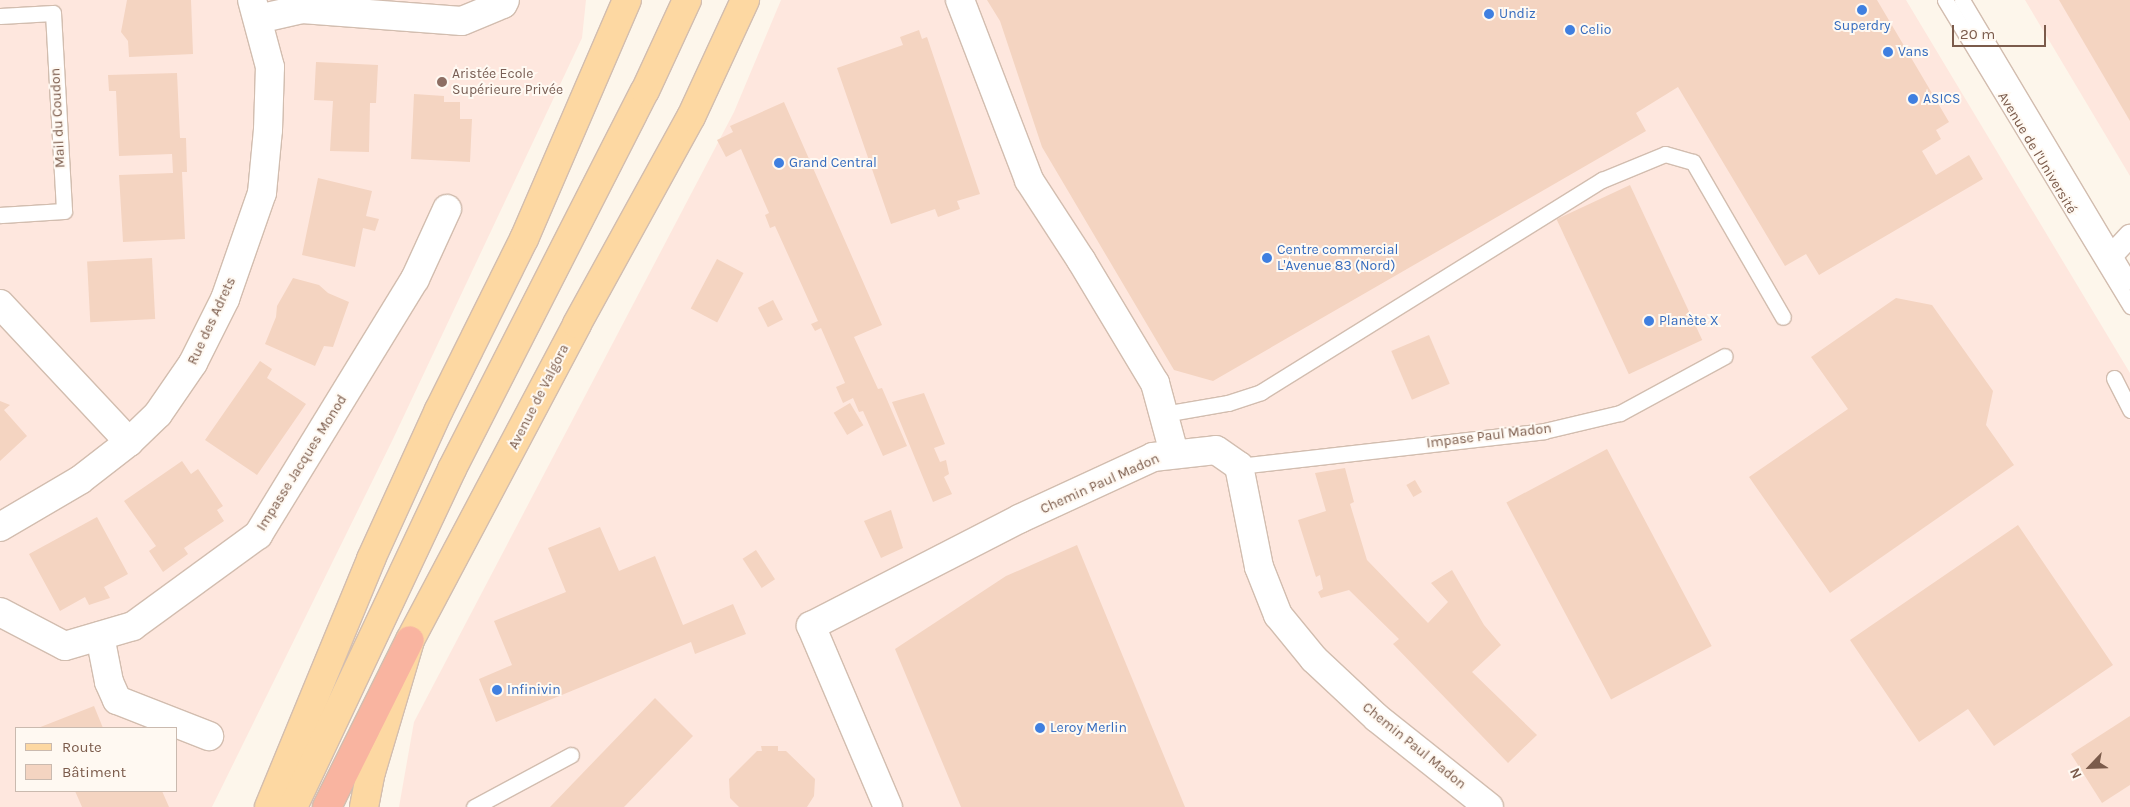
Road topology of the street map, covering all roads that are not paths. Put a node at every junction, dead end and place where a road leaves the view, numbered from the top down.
1 (505, 0) edge
2 (627, 0) edge
3 (687, 0) edge
4 (745, 0) edge
5 (960, 0) edge
6 (1945, 0) edge
7 (1962, 0) edge
8 (302, 5) edge
9 (255, 10) edge
10 (0, 16) edge
11 (447, 209) dead end
12 (0, 215) edge
13 (2130, 236) edge
14 (2113, 254) junction
15 (2130, 282) edge
16 (0, 304) edge
17 (2130, 306) edge
18 (1783, 317) dead end
19 (1725, 356) dead end
20 (2114, 378) dead end
21 (2130, 410) edge
22 (1164, 414) junction
23 (129, 442) junction
24 (1174, 453) junction
25 (1239, 466) junction
26 (0, 527) edge
27 (0, 612) edge
28 (100, 636) junction
29 (410, 640) junction
30 (209, 736) dead end
31 (571, 755) dead end
32 (277, 805) edge
33 (327, 807) edge
34 (364, 807) edge
35 (474, 807) edge
36 (888, 807) edge
37 (1489, 807) edge

1 - 8 street
2 - 32 main road
3 - 32 main road
4 - 29 main road, Avenue de Valgora
5 - 22 street
6 - 17 lane, Avenue de l'Université
7 - 14 lane, Avenue de l'Université
8 - 9 street
9 - 23 street, Rue des Adrets
10 - 12 lane, Mail du Coudon
11 - 28 street, Impasse Jacques Monod
13 - 14 street
14 - 15 lane, Avenue de l'Université
16 - 23 street
18 - 22 lane
19 - 25 lane, Impase Paul Madon
20 - 21 lane
22 - 24 street
23 - 26 street, Rue des Adrets
24 - 25 street, Chemin Paul Madon
24 - 36 street, Chemin Paul Madon
25 - 37 street, Chemin Paul Madon
27 - 28 street, Impasse Jacques Monod
28 - 30 street
29 - 33 highway
29 - 34 main road, Avenue de Valgora
31 - 35 lane

